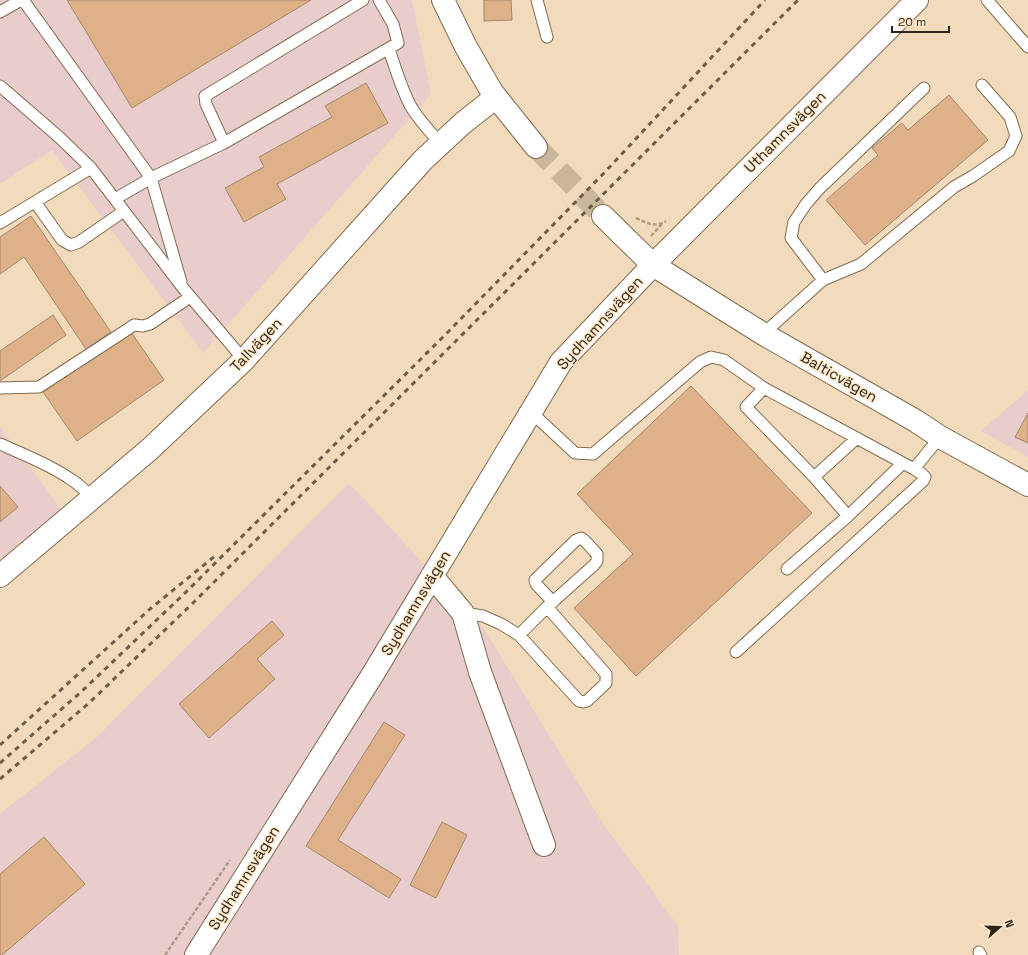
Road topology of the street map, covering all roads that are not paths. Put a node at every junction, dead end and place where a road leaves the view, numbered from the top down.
1 (22, 0) edge
2 (363, 0) edge
3 (379, 0) edge
4 (443, 0) edge
5 (537, 0) edge
6 (917, 0) edge
7 (987, 0) edge
8 (0, 12) edge
9 (547, 37) dead end
10 (1028, 47) edge
11 (389, 49) junction
12 (982, 85) dead end
13 (0, 86) edge
14 (924, 88) dead end
15 (496, 97) junction
16 (224, 143) junction
17 (441, 144) junction
18 (536, 147) tunnel mouth
19 (91, 168) junction
20 (151, 178) junction
21 (115, 199) junction
22 (35, 202) junction
23 (124, 211) junction
24 (603, 216) tunnel mouth
25 (0, 223) edge
26 (653, 264) junction
27 (823, 280) junction
28 (183, 288) junction
29 (190, 297) junction
30 (763, 334) junction
31 (244, 360) junction
32 (0, 388) edge
33 (764, 388) junction
34 (531, 412) junction
35 (940, 437) junction
36 (857, 438) junction
37 (0, 444) edge
38 (903, 463) junction
39 (914, 469) junction
40 (814, 477) junction
41 (1028, 485) edge
42 (93, 498) junction
43 (848, 516) junction
44 (787, 569) dead end
45 (0, 576) edge
46 (432, 576) junction
47 (550, 604) junction
48 (463, 613) junction
49 (519, 635) junction
50 (736, 652) dead end
51 (544, 844) dead end
52 (196, 955) edge

1 - 8 lane
1 - 20 lane
2 - 16 lane
3 - 11 lane
4 - 15 street
5 - 9 lane
6 - 26 street, Uthamnsvägen
7 - 10 lane
11 - 16 lane
11 - 17 lane
12 - 27 lane
13 - 19 lane
14 - 27 lane
15 - 17 street, Tallvägen
15 - 18 street
16 - 20 lane
17 - 31 street, Tallvägen
19 - 21 lane
19 - 22 lane
20 - 21 lane
20 - 28 lane
21 - 23 lane
22 - 23 lane
22 - 25 lane
23 - 28 lane
24 - 26 street, Balticvägen
26 - 30 street, Balticvägen
26 - 34 street, Sydhamnsvägen
27 - 30 lane
28 - 29 lane
29 - 31 lane
29 - 32 lane
30 - 35 street, Balticvägen
31 - 42 street, Tallvägen
33 - 34 lane
33 - 36 lane
33 - 40 lane
34 - 46 street, Sydhamnsvägen
35 - 39 lane
35 - 41 street, Balticvägen
36 - 38 lane
36 - 40 lane
37 - 42 lane
38 - 39 lane
38 - 43 lane
39 - 50 lane
40 - 43 lane
42 - 45 street, Tallvägen
43 - 44 lane
46 - 48 street
46 - 52 street, Sydhamnsvägen
47 - 47 lane
47 - 49 lane
47 - 49 lane
48 - 49 lane
48 - 51 street

